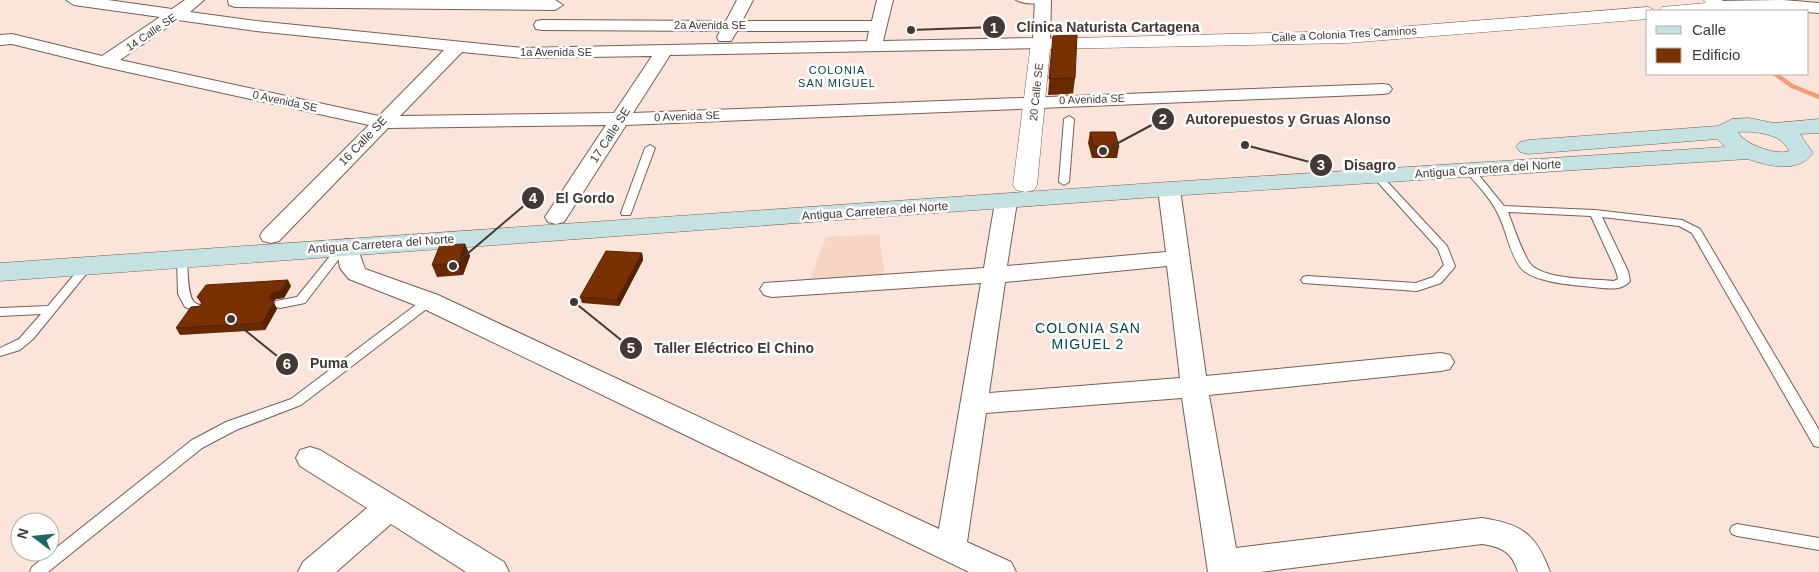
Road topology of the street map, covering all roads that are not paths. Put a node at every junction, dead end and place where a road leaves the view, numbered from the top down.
1 (74, 0) edge
2 (196, 0) edge
3 (745, 0) edge
4 (885, 0) edge
5 (1020, 0) edge
6 (1043, 0) edge
7 (283, 1) edge
8 (106, 2) edge
9 (235, 2) dead end
10 (377, 2) edge
11 (470, 2) edge
12 (556, 2) edge
13 (1715, 3) edge
14 (1819, 8) edge
15 (1675, 10) edge
16 (1646, 13) edge
17 (176, 15) junction
18 (542, 25) junction
19 (731, 25) junction
20 (256, 26) junction
21 (878, 26) junction
22 (344, 36) junction
23 (0, 40) edge
24 (1041, 43) junction
25 (873, 46) junction
26 (456, 48) junction
27 (718, 50) junction
28 (664, 51) junction
29 (523, 53) junction
30 (105, 62) junction
31 (1383, 90) dead end
32 (1036, 101) junction
33 (621, 118) junction
34 (1069, 119) dead end
35 (382, 122) junction
36 (1819, 126) edge
37 (1772, 130) junction
38 (1726, 132) junction
39 (650, 148) dead end
40 (1810, 148) edge
41 (1749, 152) junction
42 (1470, 170) junction
43 (1377, 176) junction
44 (1064, 182) junction
45 (1025, 184) junction
46 (1169, 190) junction
47 (1006, 202) junction
48 (1501, 209) junction
49 (626, 213) junction
50 (1595, 213) junction
51 (556, 218) junction
52 (271, 236) junction
53 (345, 246) junction
54 (0, 256) edge
55 (182, 258) junction
56 (1177, 258) junction
57 (87, 266) junction
58 (0, 272) edge
59 (994, 275) junction
60 (1307, 280) dead end
61 (772, 289) dead end
62 (428, 301) junction
63 (280, 304) dead end
64 (198, 308) edge
65 (51, 310) junction
66 (0, 312) edge
67 (0, 352) edge
68 (1441, 362) dead end
69 (1194, 387) junction
70 (974, 404) junction
71 (1819, 442) edge
72 (310, 458) dead end
73 (390, 507) junction
74 (1737, 530) dead end
75 (1819, 544) edge
76 (952, 548) junction
77 (1224, 567) edge
78 (37, 572) edge
79 (314, 572) edge
80 (494, 572) edge
81 (1000, 572) edge
82 (1534, 572) edge

1 - 8 street, 1a Avenida SE
2 - 17 street, 14 Calle SE
3 - 19 street
4 - 21 street
5 - 6 lane
6 - 24 street, 20 Calle SE
7 - 9 street
7 - 10 street
7 - 20 street
8 - 17 street, 1a Avenida SE
10 - 11 street
10 - 22 street
11 - 12 street
12 - 18 street
13 - 14 street
13 - 15 street
16 - 24 street, Calle a Colonia Tres Caminos
17 - 20 street, 1a Avenida SE
17 - 30 street, 14 Calle SE
18 - 19 street, 2a Avenida SE
18 - 29 street
19 - 21 street, 2a Avenida SE
19 - 27 street
20 - 22 street, 1a Avenida SE
21 - 25 street
22 - 26 street, 1a Avenida SE
23 - 30 street, 0 Avenida SE
24 - 25 street, 1a Avenida SE
24 - 32 street, 20 Calle SE
25 - 27 street, 1a Avenida SE
26 - 29 street, 1a Avenida SE
26 - 35 street, 16 Calle SE
27 - 28 street, 1a Avenida SE
28 - 29 street, 1a Avenida SE
28 - 33 street, 17 Calle SE
30 - 35 street, 0 Avenida SE
31 - 32 street, 0 Avenida SE
32 - 33 street, 0 Avenida SE
32 - 45 street, 20 Calle SE
33 - 35 street, 0 Avenida SE
33 - 51 street, 17 Calle SE
34 - 44 lane
35 - 52 street, 16 Calle SE
36 - 37 main road
37 - 38 main road, Antigua Carretera del Norte
37 - 40 main road
38 - 41 main road
38 - 44 main road, Antigua Carretera del Norte
39 - 49 lane
40 - 41 main road
41 - 42 main road, Antigua Carretera del Norte
42 - 43 main road, Antigua Carretera del Norte
42 - 48 lane
43 - 46 main road, Antigua Carretera del Norte
43 - 60 lane
44 - 45 main road, Antigua Carretera del Norte
45 - 49 main road, Antigua Carretera del Norte
46 - 47 main road, Antigua Carretera del Norte
46 - 56 street
47 - 53 main road, Antigua Carretera del Norte
47 - 59 street
48 - 50 lane
48 - 50 lane
49 - 51 main road, Antigua Carretera del Norte
50 - 71 lane
51 - 52 main road, Antigua Carretera del Norte
52 - 54 main road, Antigua Carretera del Norte
53 - 55 main road, Antigua Carretera del Norte
53 - 62 street
53 - 63 lane
55 - 57 main road, Antigua Carretera del Norte
55 - 64 lane
56 - 59 street
56 - 69 street
57 - 58 main road, Antigua Carretera del Norte
57 - 65 lane
59 - 61 street
59 - 70 street
62 - 76 street
62 - 78 lane
65 - 66 lane
65 - 67 lane
68 - 69 street
69 - 70 street
69 - 77 street
70 - 76 street
72 - 73 street
73 - 79 street
73 - 80 street
74 - 75 lane
76 - 81 street
77 - 82 street

